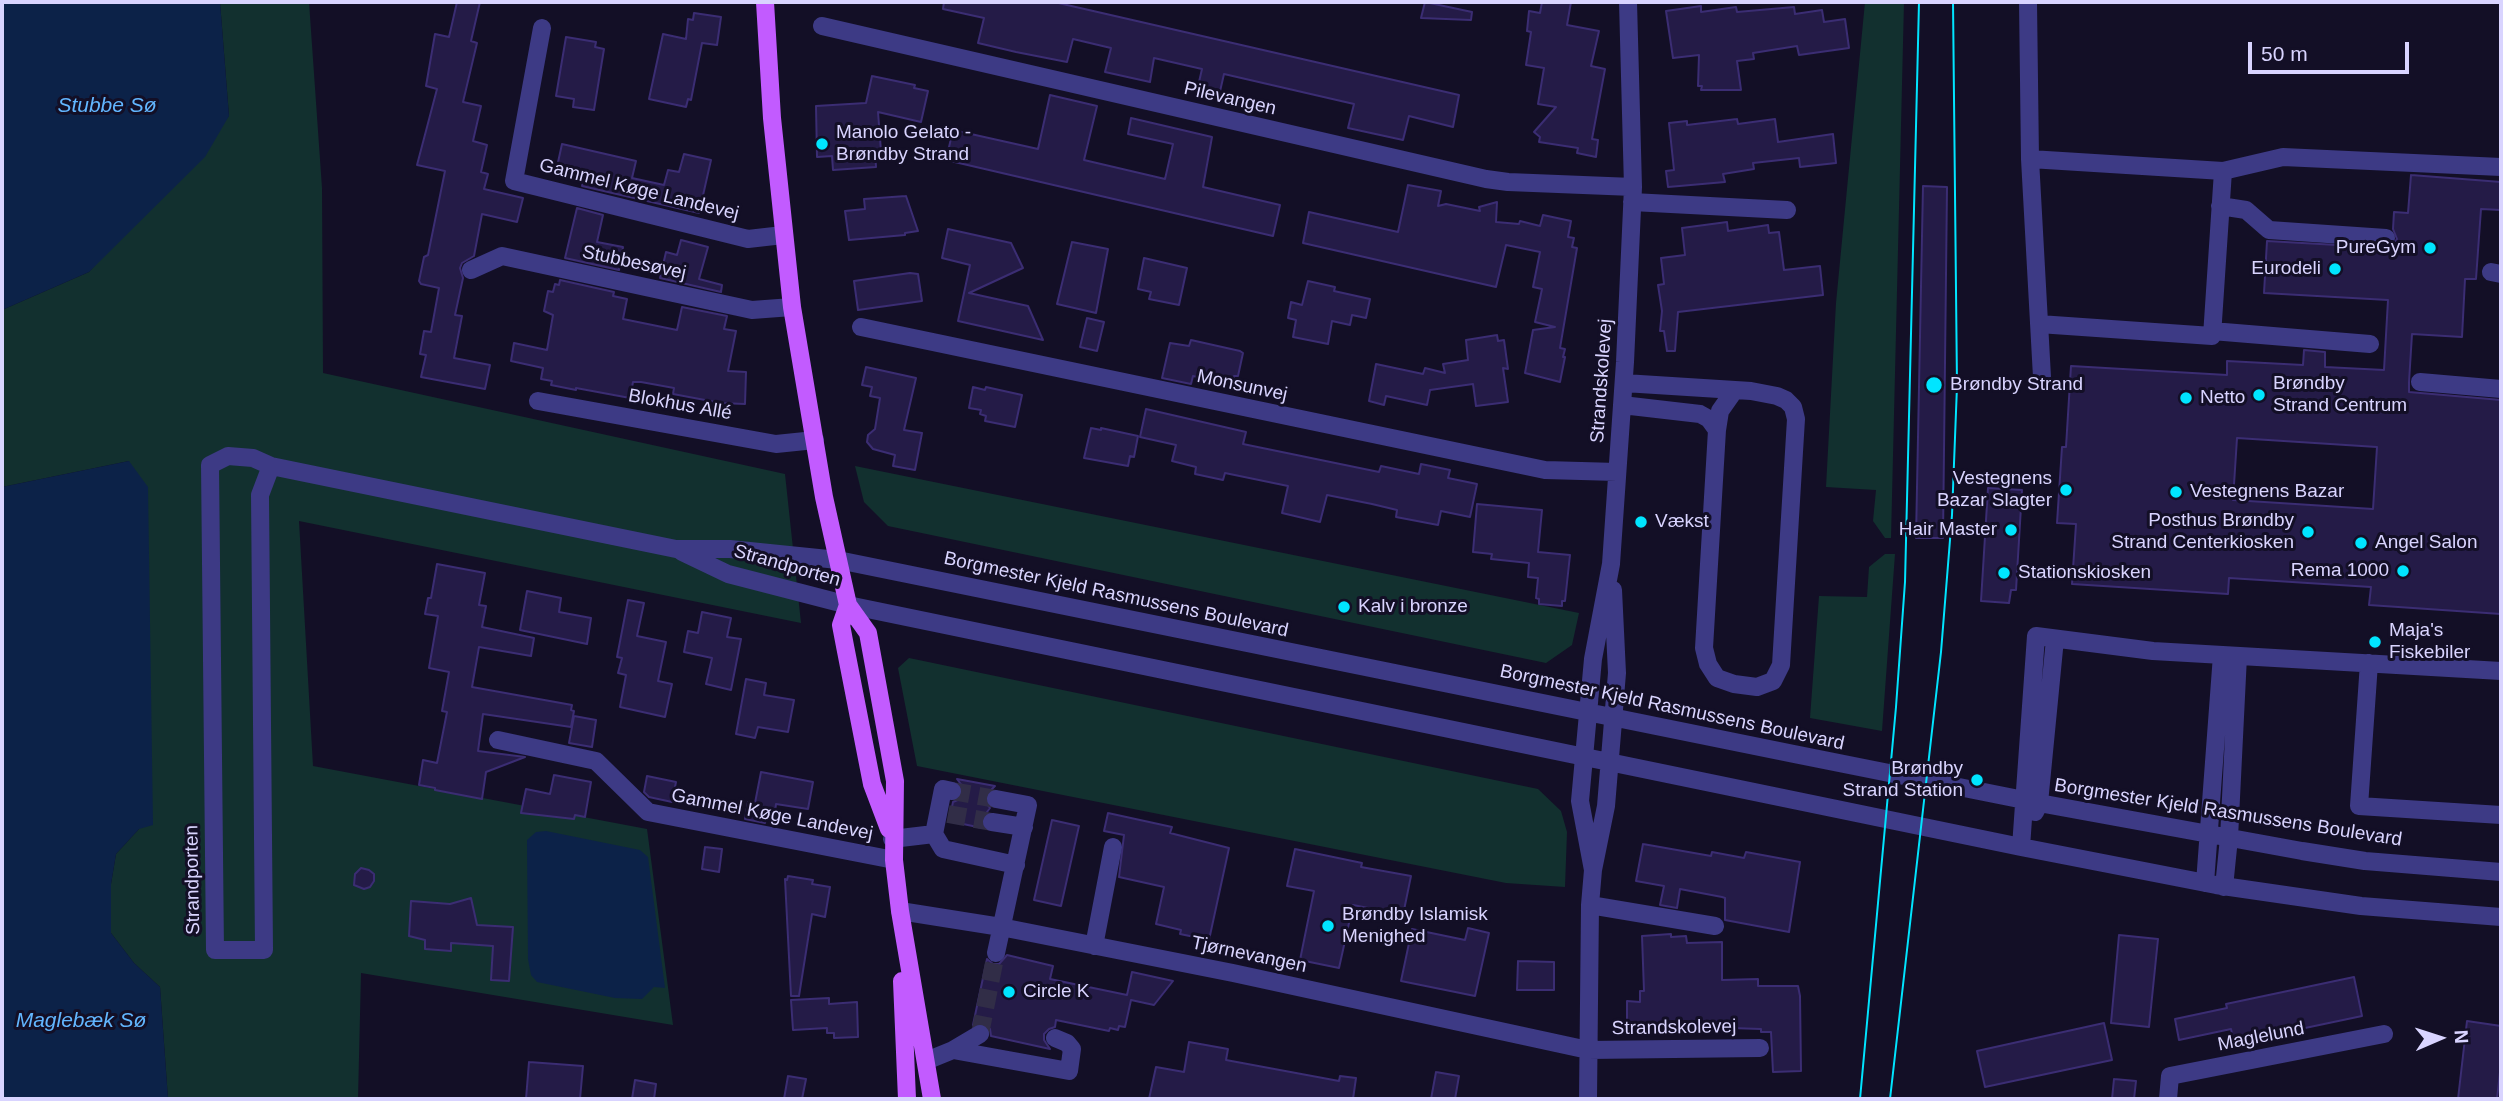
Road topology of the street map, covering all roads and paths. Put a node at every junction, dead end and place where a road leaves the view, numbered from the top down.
1 (765, 2) edge
2 (1628, 2) edge
3 (2028, 2) edge
4 (822, 26) dead end
5 (542, 27) dead end
6 (2030, 159) junction
7 (2501, 167) edge
8 (2223, 171) junction
9 (1632, 194) junction
10 (2220, 206) junction
11 (1787, 209) dead end
12 (783, 235) junction
13 (2386, 238) dead end
14 (471, 270) dead end
15 (792, 307) junction
16 (2039, 324) junction
17 (861, 327) dead end
18 (2212, 331) junction
19 (2370, 344) dead end
20 (2042, 377) dead end
21 (2420, 382) dead end
22 (1624, 383) junction
23 (2501, 388) edge
24 (1734, 391) junction
25 (538, 401) dead end
26 (1622, 405) junction
27 (1717, 430) junction
28 (815, 440) junction
29 (271, 466) junction
30 (1617, 472) junction
31 (676, 549) junction
32 (838, 560) junction
33 (1611, 564) junction
34 (848, 605) junction
35 (2230, 656) junction
36 (2369, 663) junction
37 (2501, 671) edge
38 (1588, 711) junction
39 (1614, 716) junction
40 (498, 740) dead end
41 (1584, 757) junction
42 (1610, 762) junction
43 (952, 791) dead end
44 (996, 799) tunnel mouth
45 (2032, 802) junction
46 (2501, 816) edge
47 (992, 822) tunnel mouth
48 (1024, 827) junction
49 (934, 834) junction
50 (2210, 834) junction
51 (2229, 838) junction
52 (892, 839) junction
53 (1113, 847) dead end
54 (2021, 847) junction
55 (894, 860) junction
56 (1016, 865) junction
57 (1593, 870) junction
58 (2501, 872) edge
59 (2205, 883) junction
60 (2224, 887) junction
61 (1590, 905) junction
62 (900, 911) junction
63 (2501, 918) edge
64 (1714, 926) dead end
65 (1001, 927) junction
66 (1094, 946) junction
67 (996, 953) tunnel mouth
68 (980, 1034) dead end
69 (2384, 1034) dead end
70 (1055, 1038) dead end
71 (1760, 1048) dead end
72 (953, 1050) junction
73 (1588, 1050) junction
74 (926, 1061) junction
75 (907, 1099) edge
76 (932, 1099) edge
77 (1588, 1099) edge
78 (2168, 1099) edge

1 - 12 main road, Gammel Køge Landevej
2 - 9 street, Strandskolevej
3 - 6 street
4 - 9 street, Pilevangen
5 - 12 street, Gammel Køge Landevej
6 - 8 street
6 - 16 street
7 - 8 street
8 - 10 street
9 - 11 street
9 - 22 street, Strandskolevej
10 - 13 street
10 - 18 street
12 - 15 main road, Gammel Køge Landevej
14 - 15 street, Stubbesøvej
15 - 28 main road, Gammel Køge Landevej
16 - 18 street
16 - 20 street
17 - 30 street, Monsunvej
18 - 19 street
21 - 23 street
22 - 24 street
22 - 26 street, Strandskolevej
24 - 27 street
24 - 27 street
25 - 28 street, Blokhus Allé
26 - 27 street
26 - 30 street, Strandskolevej
28 - 32 main road, Gammel Køge Landevej
29 - 29 street, Strandporten
29 - 31 street, Strandporten
30 - 33 street, Strandskolevej
31 - 32 street, Strandporten
31 - 34 street, Strandporten
32 - 34 main road, Gammel Køge Landevej
32 - 38 street, Borgmester Kjeld Rasmussens Boulevard
33 - 38 street, Strandskolevej
33 - 39 street, Strandskolevej
34 - 41 street
34 - 52 main road, Gammel Køge Landevej
34 - 52 main road, Gammel Køge Landevej
35 - 36 street
35 - 45 street
35 - 50 street
35 - 51 street
36 - 37 street
36 - 46 street
38 - 39 street, Borgmester Kjeld Rasmussens Boulevard
38 - 41 street, Strandskolevej
39 - 42 street, Strandskolevej
39 - 45 street, Borgmester Kjeld Rasmussens Boulevard
40 - 55 street, Gammel Køge Landevej
41 - 42 street
41 - 57 street, Strandskolevej
42 - 54 street
42 - 57 street, Strandskolevej
43 - 49 street
44 - 48 street
45 - 50 street, Borgmester Kjeld Rasmussens Boulevard
45 - 54 street
47 - 48 street
48 - 56 street
49 - 52 street
49 - 56 street
50 - 51 street, Borgmester Kjeld Rasmussens Boulevard
50 - 59 street
51 - 58 street, Borgmester Kjeld Rasmussens Boulevard
51 - 60 street
52 - 55 main road, Gammel Køge Landevej
53 - 66 street
54 - 59 street
55 - 62 main road, Gammel Køge Landevej
56 - 65 street
57 - 61 street, Strandskolevej
59 - 60 street
60 - 63 street
61 - 64 street
61 - 73 street, Strandskolevej
62 - 65 street, Tjørnevangen
62 - 74 main road, Gammel Køge Landevej
62 - 75 main road, Gammel Køge Landevej
65 - 66 street, Tjørnevangen
65 - 67 street
66 - 73 street, Tjørnevangen
68 - 72 street
69 - 78 street, Maglelund
70 - 72 street
71 - 73 street, Strandskolevej
72 - 74 street
73 - 77 street, Strandskolevej
74 - 76 main road, Gammel Køge Landevej

